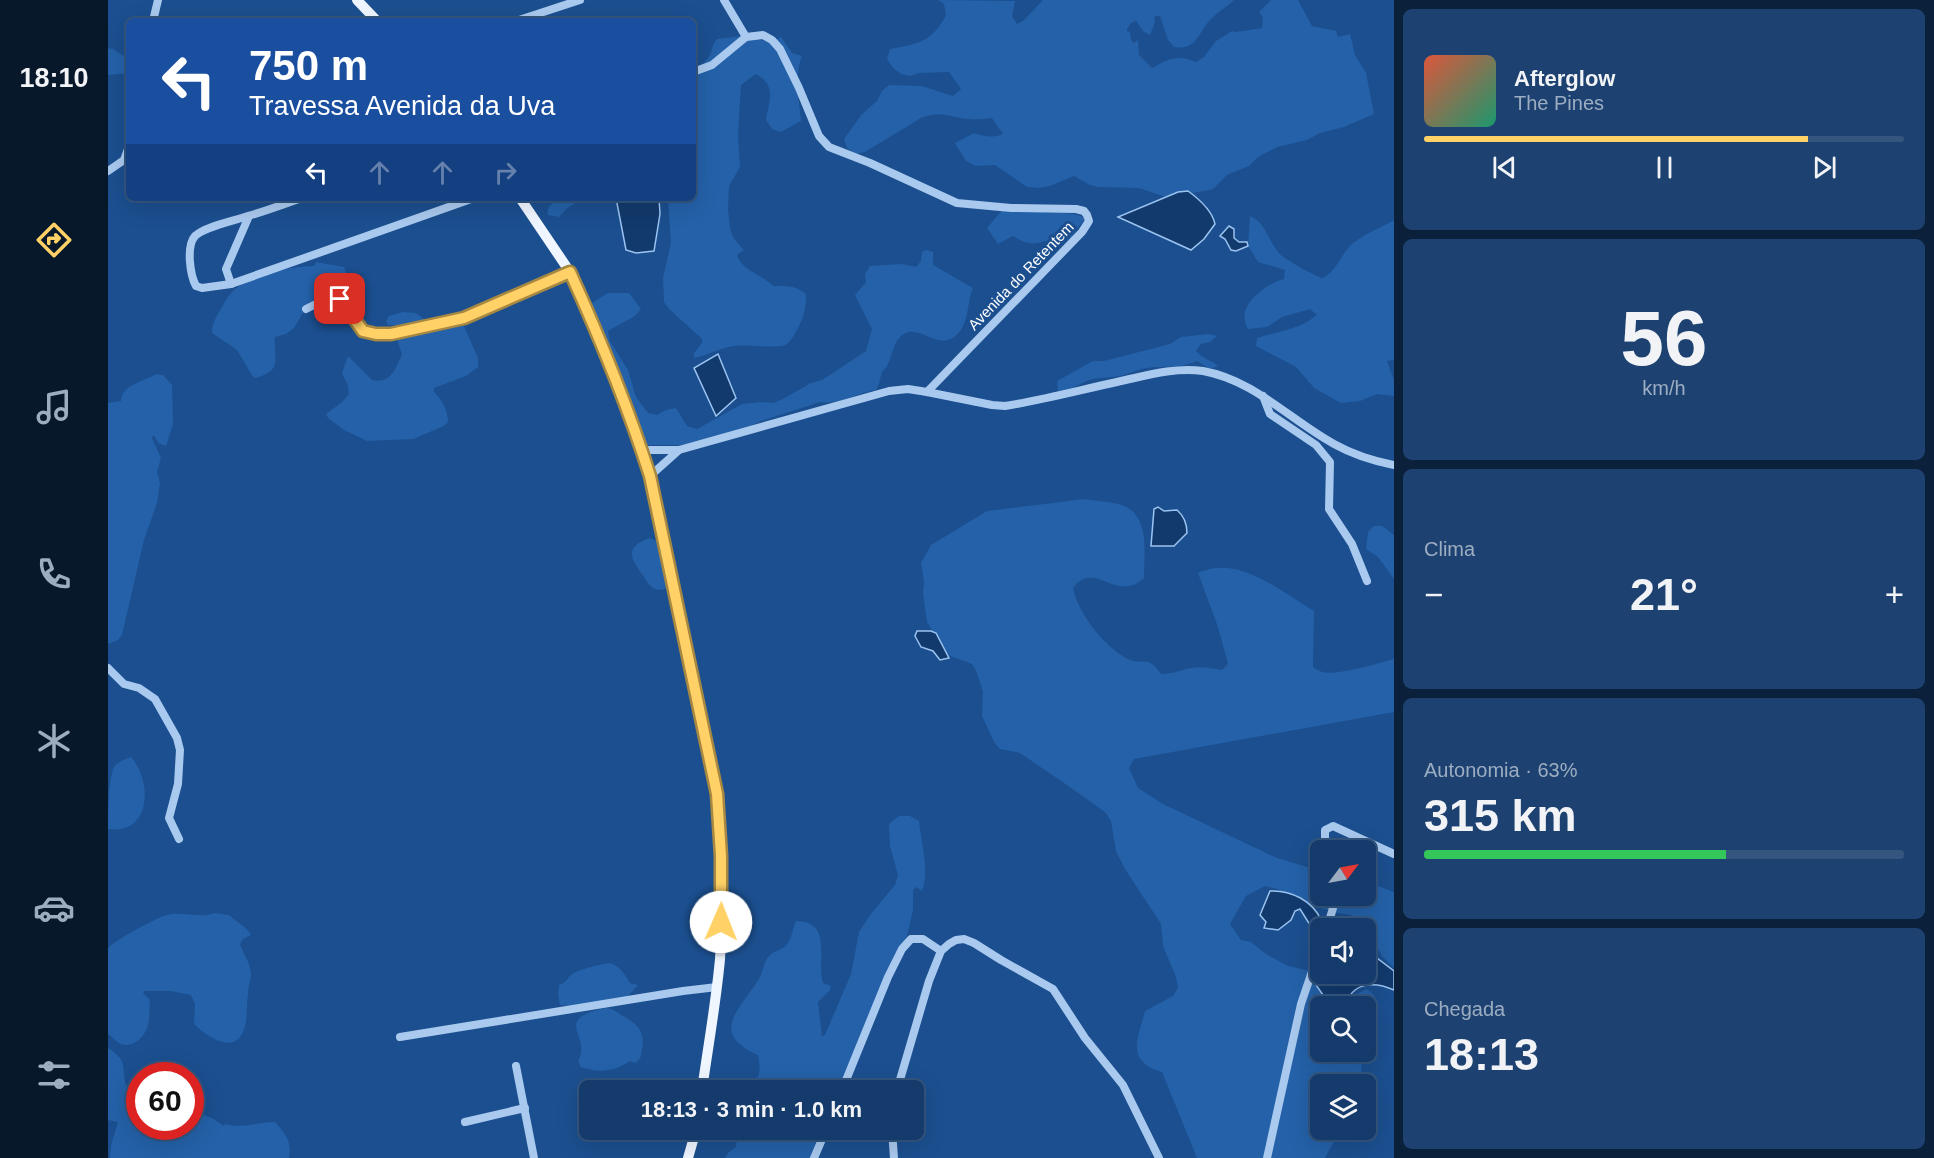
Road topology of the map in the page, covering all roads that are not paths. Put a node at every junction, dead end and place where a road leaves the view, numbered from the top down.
1 (158, 0) edge
2 (357, 0) edge
3 (580, 0) edge
4 (724, 0) edge
5 (154, 18) edge
6 (374, 18) edge
7 (525, 18) edge
8 (746, 37) junction
9 (696, 71) edge
10 (126, 154) edge
11 (108, 171) edge
12 (293, 201) edge
13 (466, 201) edge
14 (522, 201) edge
15 (249, 216) junction
16 (570, 272) junction
17 (231, 284) junction
18 (306, 309) dead end
19 (927, 392) junction
20 (1263, 396) junction
21 (641, 450) junction
22 (679, 450) junction
23 (1394, 465) edge
24 (650, 476) junction
25 (1367, 581) dead end
26 (108, 668) edge
27 (179, 839) dead end
28 (1326, 840) edge
29 (1364, 840) edge
30 (1376, 846) edge
31 (1394, 854) edge
32 (941, 951) junction
33 (1310, 979) edge
34 (717, 987) junction
35 (399, 1037) dead end
36 (516, 1066) dead end
37 (703, 1080) edge
38 (846, 1080) edge
39 (900, 1080) edge
40 (525, 1108) junction
41 (465, 1122) dead end
42 (693, 1140) edge
43 (822, 1140) edge
44 (893, 1140) edge
45 (534, 1158) edge
46 (688, 1158) edge
47 (814, 1158) edge
48 (894, 1158) edge
49 (1159, 1158) edge
50 (1267, 1158) edge

1 - 5 street
2 - 6 main road
3 - 7 street
4 - 8 street
8 - 9 street
8 - 19 street, Avenida do Retentem
10 - 11 street
12 - 15 street
13 - 17 street
14 - 16 main road
15 - 17 street
15 - 17 street
16 - 18 street
16 - 21 main road
19 - 20 street
19 - 22 street
20 - 23 street
20 - 25 street
21 - 22 street
21 - 24 main road
22 - 24 street
24 - 34 main road
26 - 27 street
28 - 29 street
30 - 31 street
32 - 38 street
32 - 39 street
32 - 49 street
33 - 50 street
34 - 35 street
34 - 37 main road
36 - 40 street
40 - 41 street
40 - 45 street
42 - 46 main road
43 - 47 street
44 - 48 street

